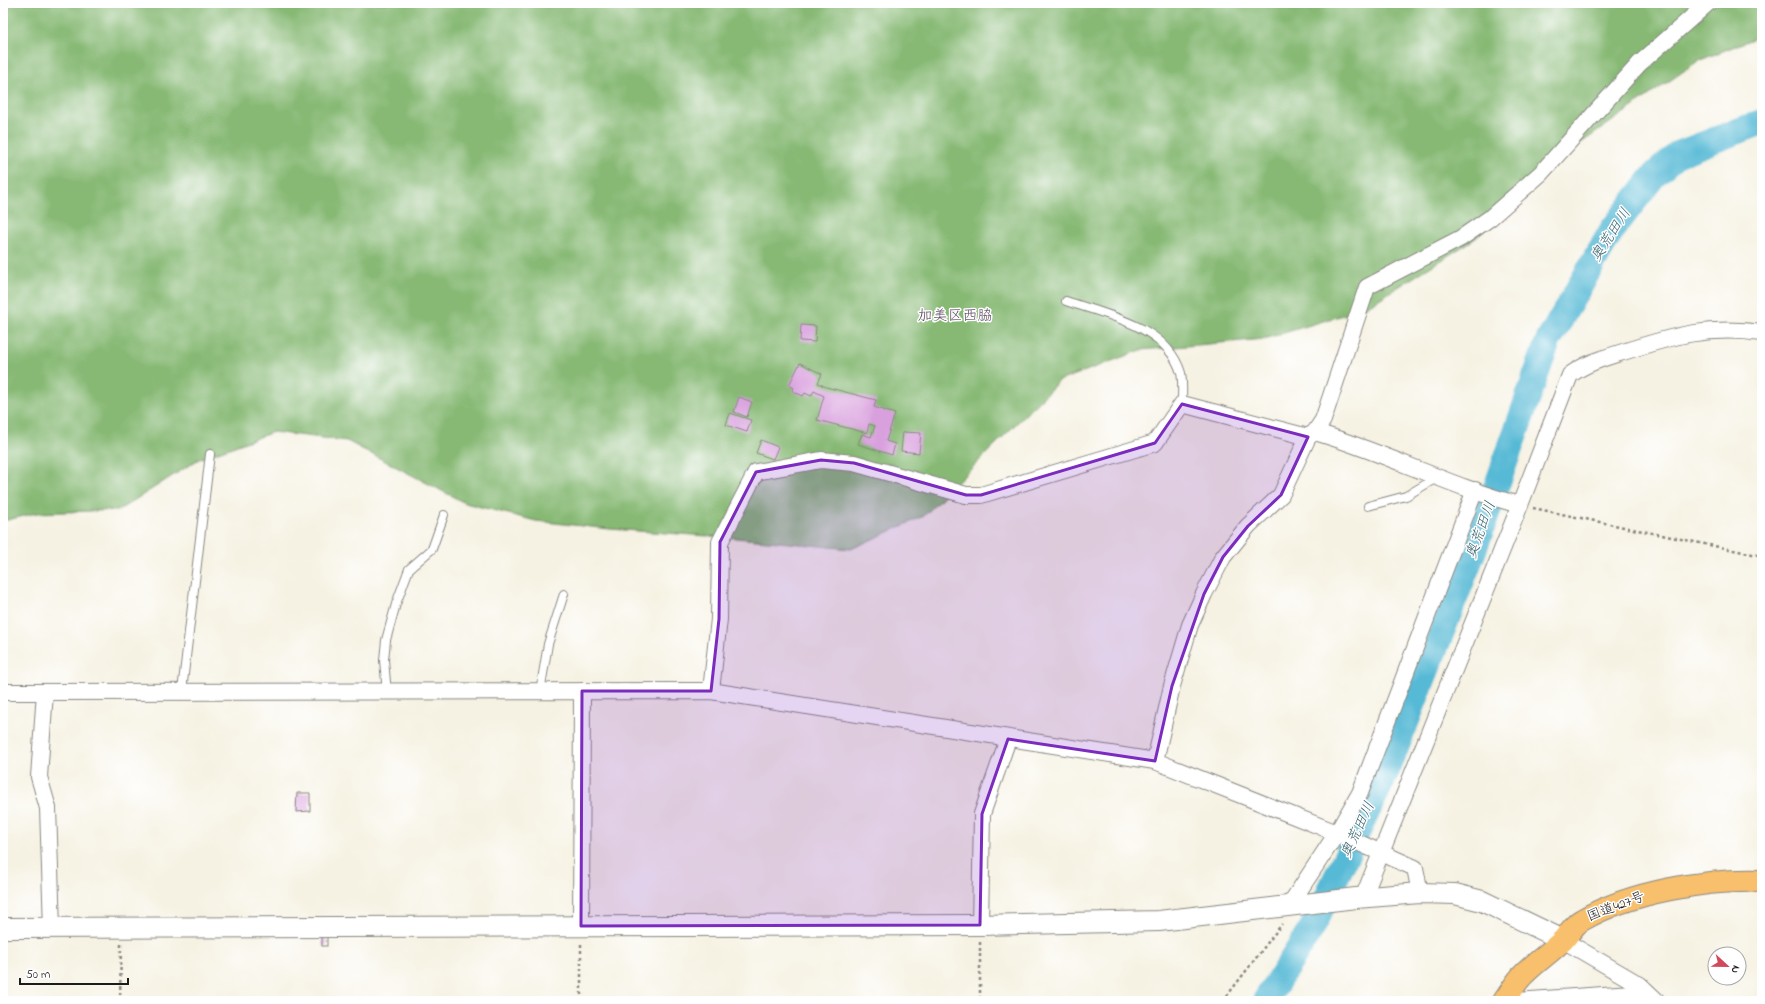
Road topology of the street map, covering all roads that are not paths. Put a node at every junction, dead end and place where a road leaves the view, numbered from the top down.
1 (1708, 3) edge
2 (1066, 301) dead end
3 (1762, 333) edge
4 (1182, 404) junction
5 (1311, 435) junction
6 (210, 454) dead end
7 (1439, 477) junction
8 (1477, 491) junction
9 (1517, 505) junction
10 (1368, 506) dead end
11 (444, 515) dead end
12 (564, 594) dead end
13 (182, 691) junction
14 (711, 691) junction
15 (3, 692) edge
16 (45, 692) junction
17 (387, 692) junction
18 (540, 692) junction
19 (582, 692) junction
20 (1008, 739) junction
21 (1155, 761) junction
22 (1340, 834) junction
23 (1376, 851) junction
24 (1762, 881) edge
25 (1420, 893) junction
26 (1359, 898) junction
27 (1294, 906) junction
28 (980, 925) junction
29 (582, 926) junction
30 (3, 928) edge
31 (52, 928) junction
32 (1563, 940) junction
33 (1652, 996) edge
34 (1504, 1001) edge
35 (1517, 1001) edge

1 - 5 street
2 - 4 lane
3 - 9 street
4 - 5 street
4 - 14 street
5 - 7 street
5 - 21 street
6 - 13 lane
7 - 8 street
7 - 10 lane
8 - 9 street
8 - 22 street
9 - 23 street
11 - 17 lane
12 - 18 lane
13 - 16 street
13 - 17 street
14 - 19 street
14 - 20 street
15 - 16 street
16 - 31 street
17 - 18 street
18 - 19 street
19 - 29 street
20 - 21 street
20 - 28 street
21 - 22 street
22 - 23 street
22 - 27 street
23 - 25 street
23 - 26 street
24 - 32 highway, 国道427号
25 - 26 street
25 - 32 street
26 - 27 street
27 - 28 street
28 - 29 street
29 - 31 street
30 - 31 street
32 - 33 street
32 - 34 highway, 国道427号
33 - 35 street

